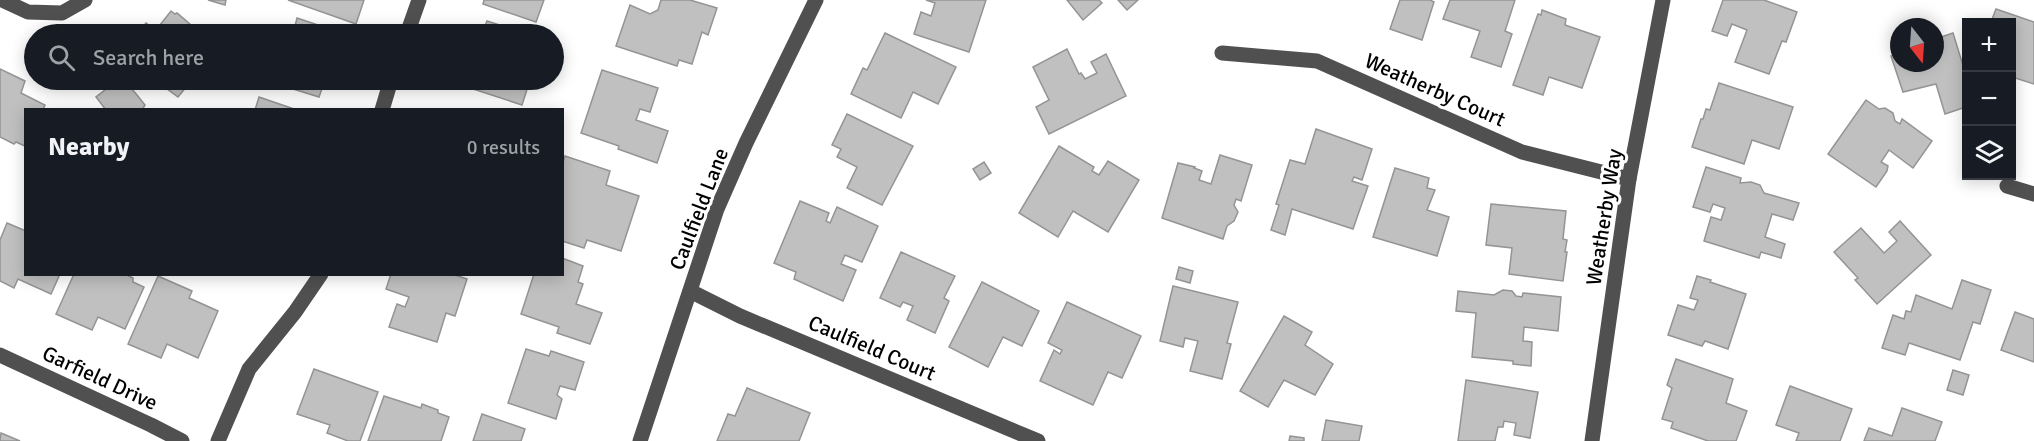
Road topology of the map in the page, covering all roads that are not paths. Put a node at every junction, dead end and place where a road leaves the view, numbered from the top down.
1 (3, 0) edge
2 (85, 0) edge
3 (419, 0) edge
4 (816, 0) edge
5 (1663, 0) edge
6 (411, 24) edge
7 (1222, 53) dead end
8 (389, 90) edge
9 (383, 108) edge
10 (1629, 179) junction
11 (2007, 186) dead end
12 (2034, 194) edge
13 (320, 276) edge
14 (690, 291) junction
15 (0, 356) edge
16 (182, 441) edge
17 (218, 441) edge
18 (640, 441) edge
19 (1038, 441) edge
20 (1592, 441) edge

1 - 2 street
3 - 6 street
4 - 14 street, Caulfield Lane
5 - 10 street, Weatherby Way
7 - 10 street, Weatherby Court
8 - 9 street
10 - 20 street, Weatherby Way
11 - 12 street
13 - 17 street
14 - 18 street, Caulfield Lane
14 - 19 street, Caulfield Court
15 - 16 street, Garfield Drive

